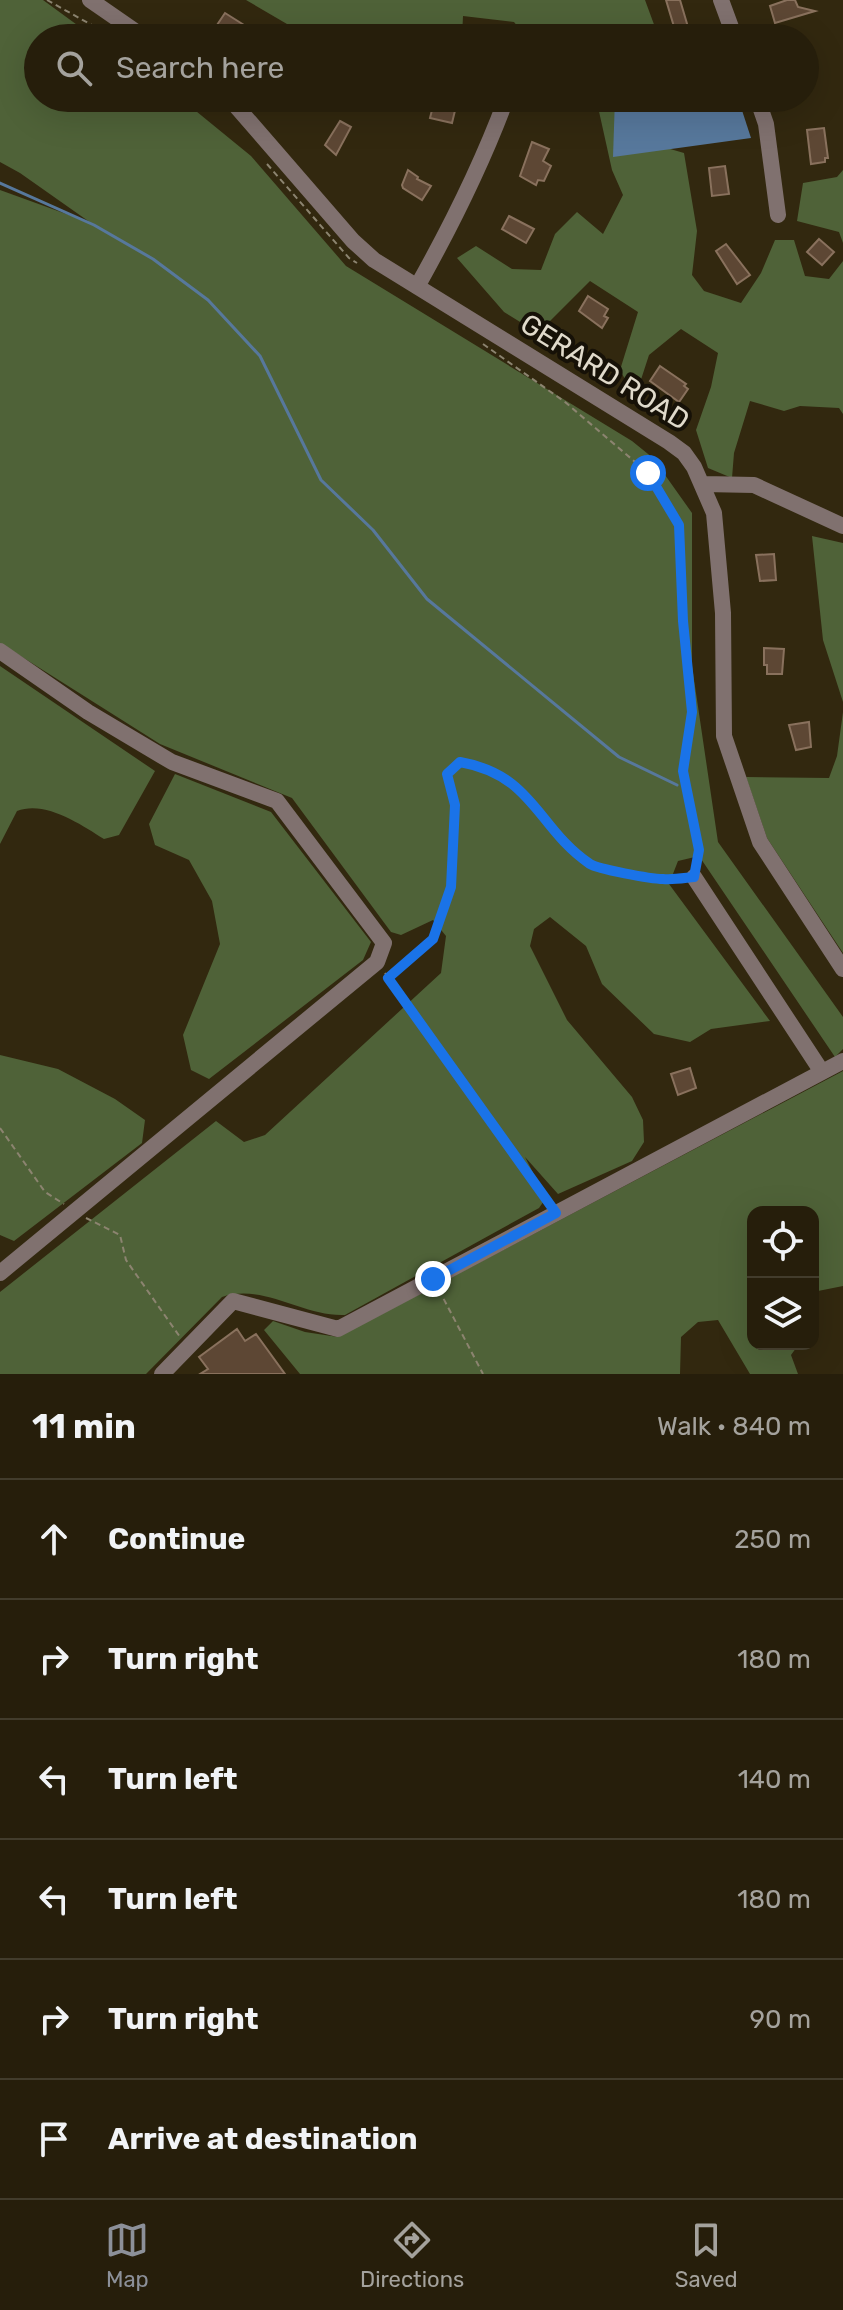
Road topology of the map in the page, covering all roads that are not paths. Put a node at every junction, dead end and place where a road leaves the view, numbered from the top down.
1 (90, 0) edge
2 (721, 0) edge
3 (125, 24) edge
4 (730, 24) edge
5 (233, 112) edge
6 (501, 112) edge
7 (762, 112) edge
8 (778, 215) dead end
9 (418, 285) junction
10 (704, 484) junction
11 (843, 526) edge
12 (0, 651) edge
13 (694, 877) road end
14 (843, 969) edge
15 (843, 1061) edge
16 (822, 1072) junction
17 (0, 1273) edge
18 (162, 1374) edge

1 - 3 street
2 - 4 street
5 - 9 street, GERARD ROAD
6 - 9 street
7 - 8 street
9 - 10 street, GERARD ROAD
10 - 11 street
10 - 14 street, GERARD ROAD
12 - 17 street
13 - 16 street
15 - 16 street
16 - 18 street

